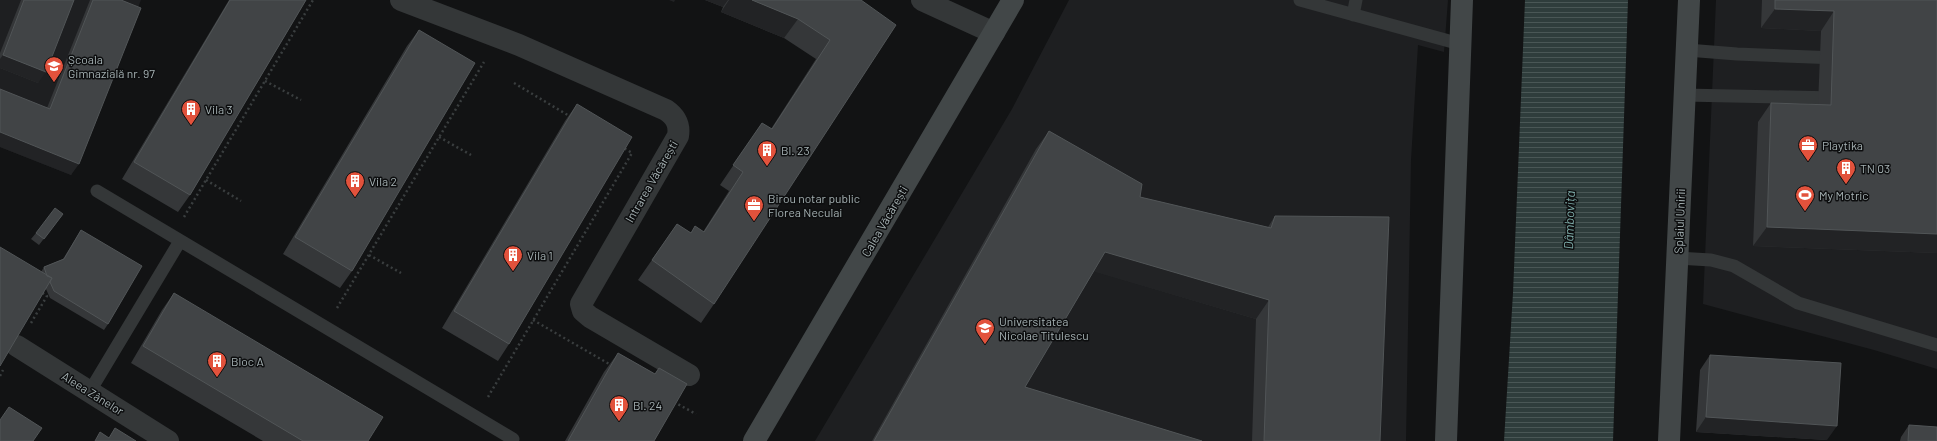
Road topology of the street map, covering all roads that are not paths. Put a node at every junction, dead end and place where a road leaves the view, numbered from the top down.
1 (401, 0) edge
2 (922, 0) edge
3 (1012, 0) edge
4 (1300, 0) edge
5 (1356, 0) edge
6 (1462, 0) edge
7 (1689, 0) edge
8 (1354, 15) junction
9 (994, 33) junction
10 (1460, 44) junction
11 (1687, 50) junction
12 (1849, 58) edge
13 (1684, 95) junction
14 (1852, 99) edge
15 (97, 191) dead end
16 (176, 239) junction
17 (1677, 258) junction
18 (1937, 345) edge
19 (17, 346) edge
20 (689, 375) dead end
21 (90, 391) junction
22 (513, 439) dead end
23 (168, 441) edge
24 (754, 441) edge
25 (1446, 441) edge
26 (1669, 441) edge

1 - 20 street, Intrarea Văcărești
2 - 9 street
3 - 9 main road, Calea Văcărești
4 - 8 lane
5 - 8 lane
6 - 10 main road
7 - 11 main road, Splaiul Unirii
8 - 10 lane
9 - 24 main road, Calea Văcărești
10 - 25 main road
11 - 12 lane
11 - 13 main road, Splaiul Unirii
13 - 14 lane
13 - 17 main road, Splaiul Unirii
15 - 16 lane
16 - 21 lane
16 - 22 lane
17 - 18 lane
17 - 26 main road, Splaiul Unirii
19 - 21 street, Aleea Zânelor
21 - 23 street, Aleea Zânelor

